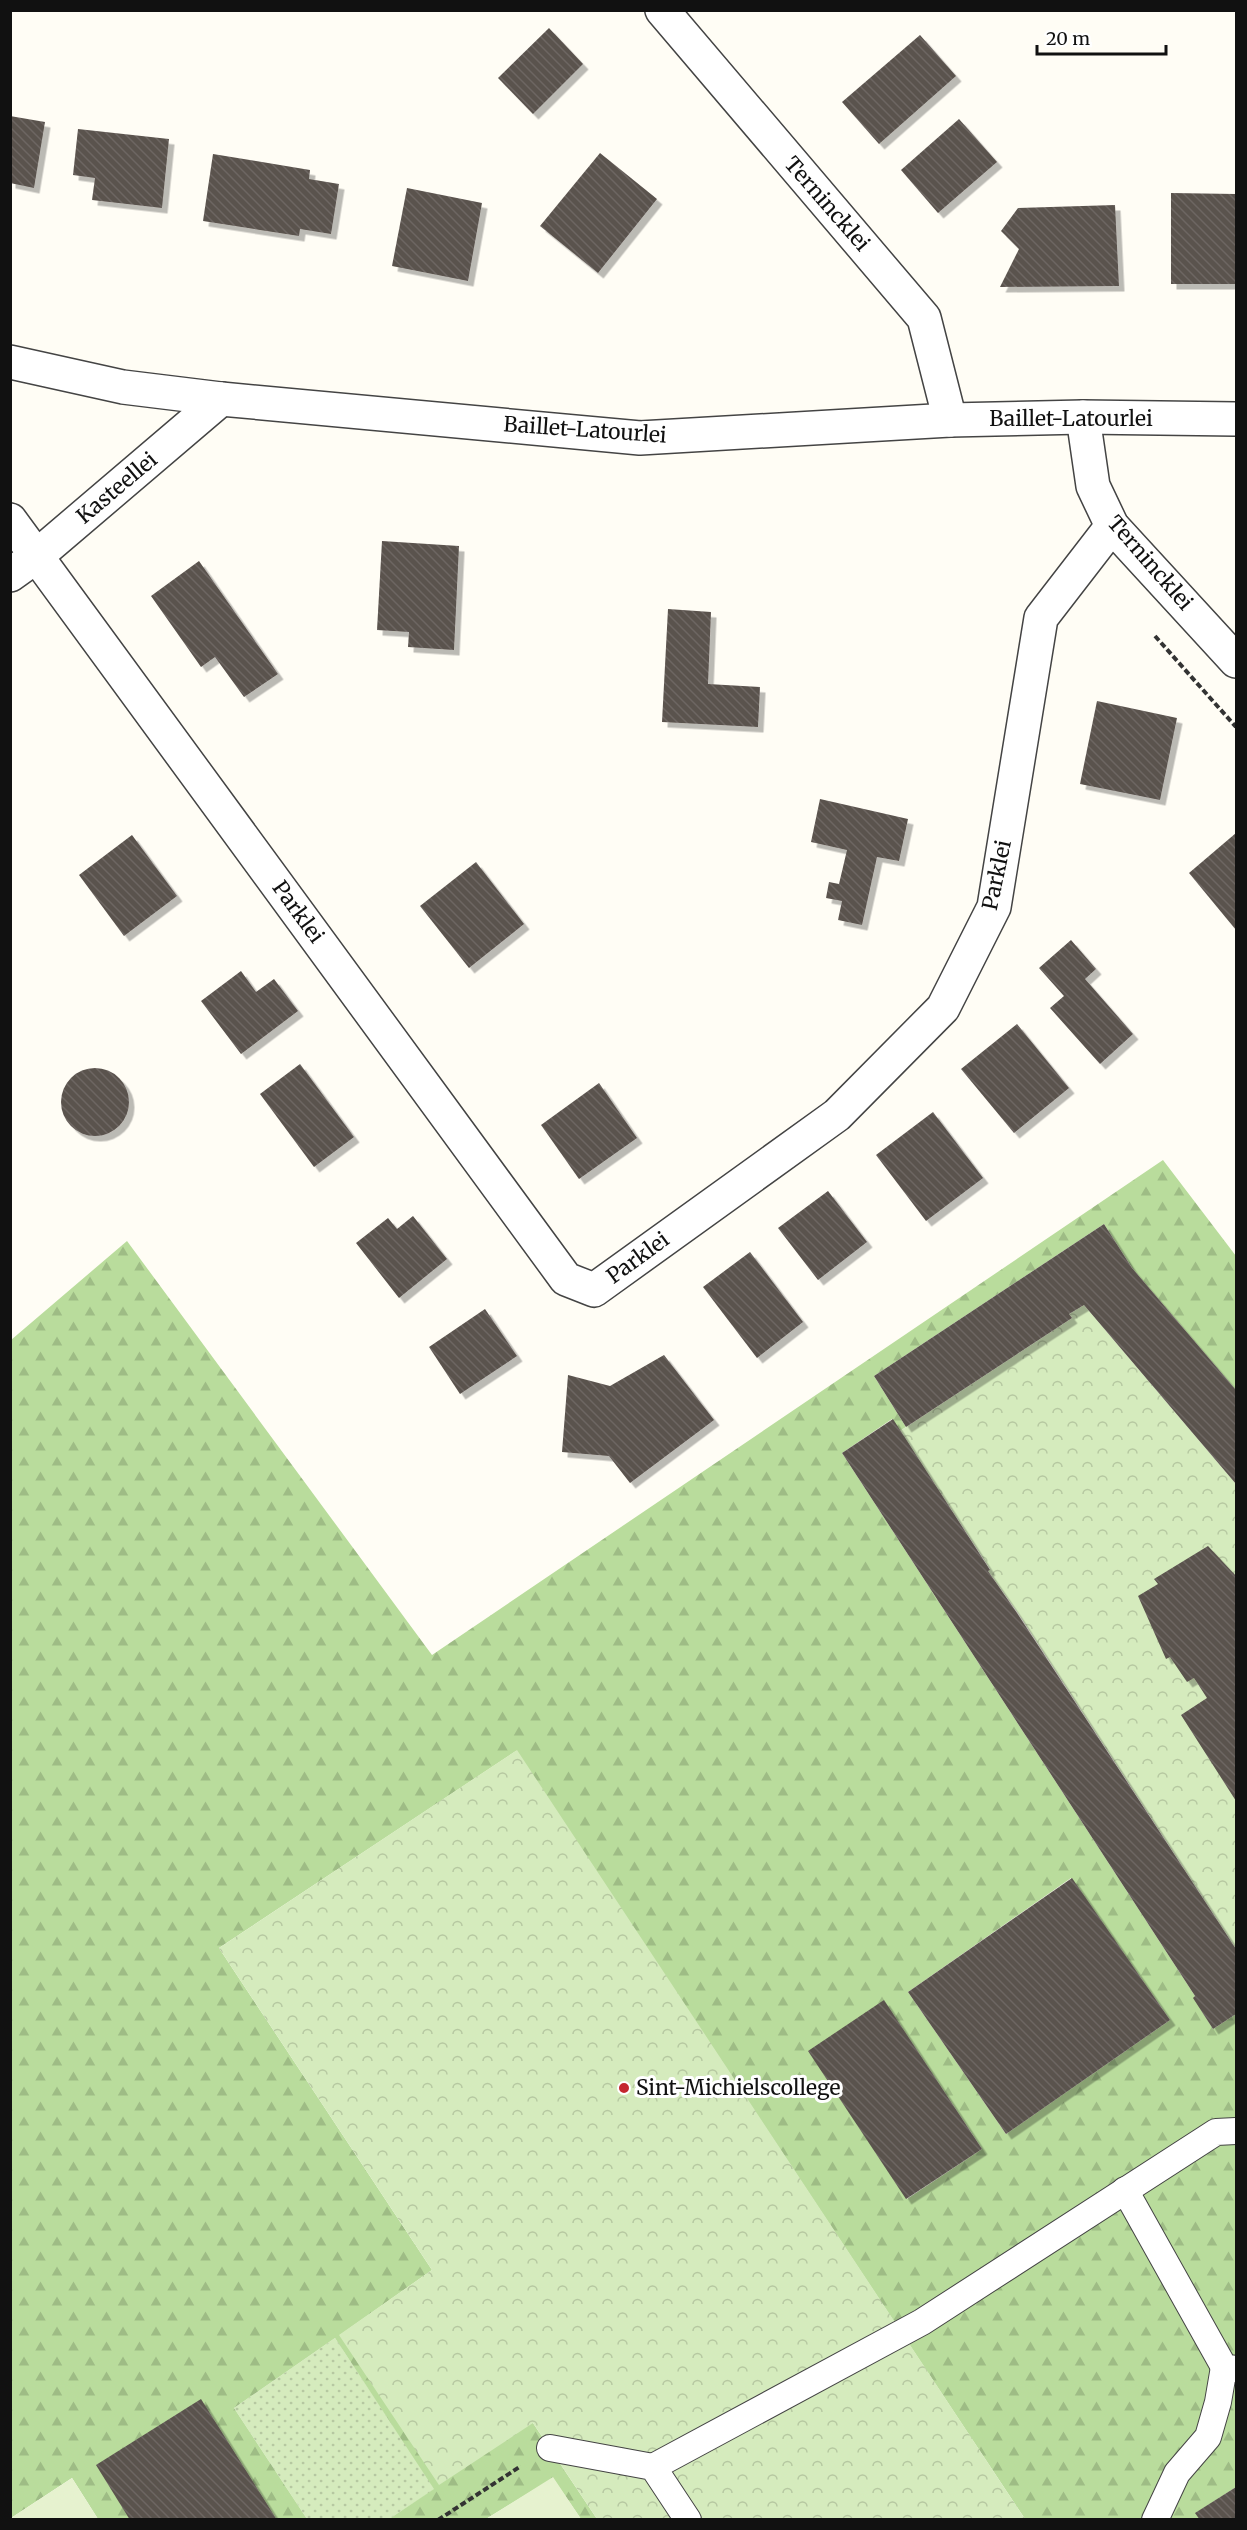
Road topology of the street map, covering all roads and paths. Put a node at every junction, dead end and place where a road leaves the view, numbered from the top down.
1 (662, 10) edge
2 (10, 362) edge
3 (221, 399) junction
4 (1083, 417) junction
5 (1236, 419) edge
6 (950, 420) junction
7 (10, 520) edge
8 (1112, 526) junction
9 (38, 555) junction
10 (10, 575) edge
11 (1236, 661) edge
12 (1236, 2131) edge
13 (1125, 2190) junction
14 (1230, 2368) edge
15 (550, 2448) joint
16 (653, 2467) junction
17 (438, 2520) edge
18 (688, 2520) edge
19 (1155, 2520) edge

1 - 6 street, Ternincklei
2 - 3 street, Baillet-Latourlei
3 - 6 street, Baillet-Latourlei
3 - 9 street, Kasteellei
4 - 5 street, Baillet-Latourlei
4 - 6 street, Baillet-Latourlei
4 - 8 street, Ternincklei
7 - 9 street, Parklei
8 - 9 street, Parklei
8 - 11 street, Ternincklei
9 - 10 street, Kasteellei
12 - 13 lane
13 - 14 lane
13 - 16 lane
14 - 19 lane
15 - 16 lane
15 - 17 path
16 - 18 lane

